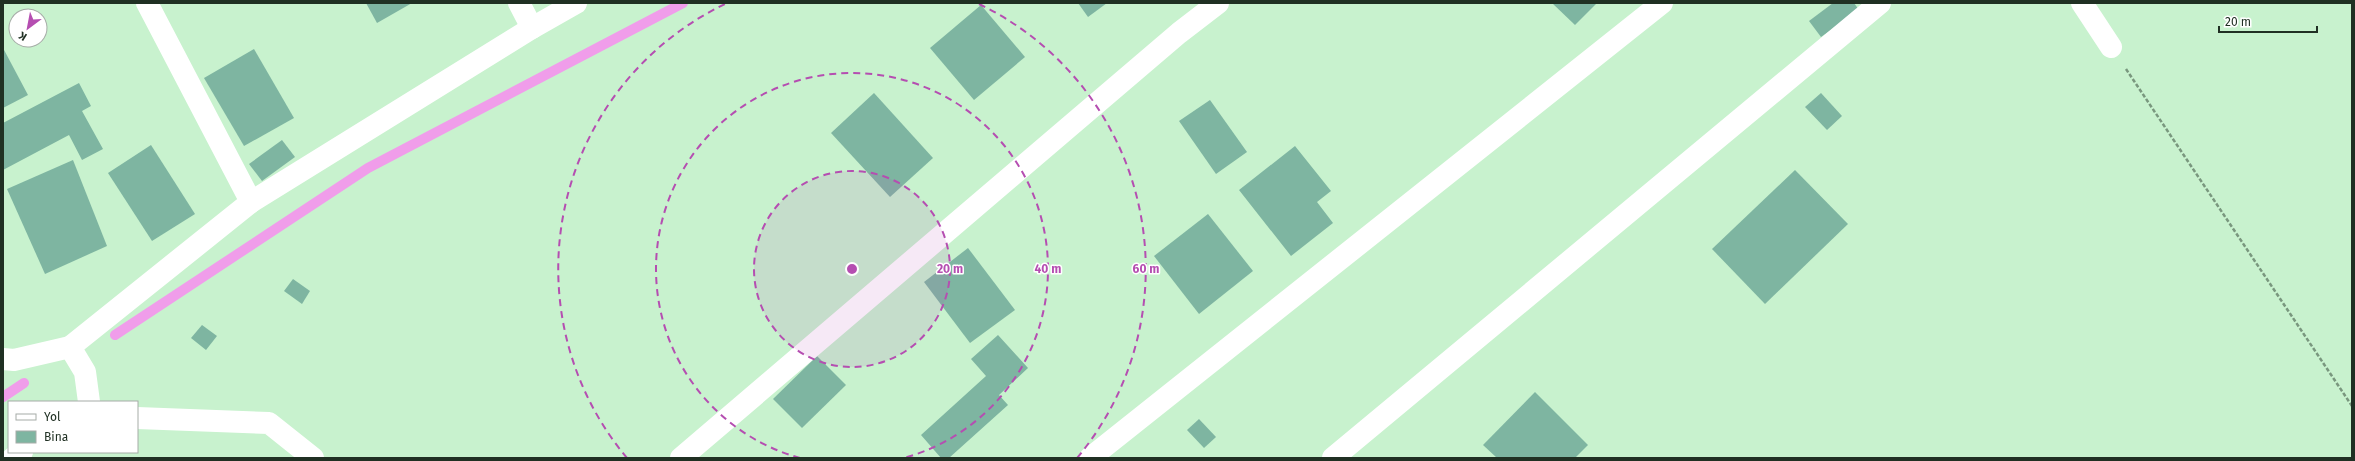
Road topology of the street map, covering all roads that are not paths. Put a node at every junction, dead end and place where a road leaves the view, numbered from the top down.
1 (147, 3) edge
2 (519, 3) edge
3 (576, 3) edge
4 (1218, 3) edge
5 (1662, 3) edge
6 (1880, 3) edge
7 (2082, 3) edge
8 (532, 28) junction
9 (2111, 47) road end
10 (251, 202) junction
11 (70, 347) junction
12 (3, 359) edge
13 (89, 401) edge
14 (138, 418) edge
15 (313, 458) edge
16 (681, 458) edge
17 (1090, 458) edge
18 (1333, 458) edge

1 - 10 street
2 - 8 street
3 - 8 street
4 - 16 street
5 - 17 street
6 - 18 street
7 - 9 street
8 - 10 street
10 - 11 street
11 - 12 street
11 - 13 street
14 - 15 street

